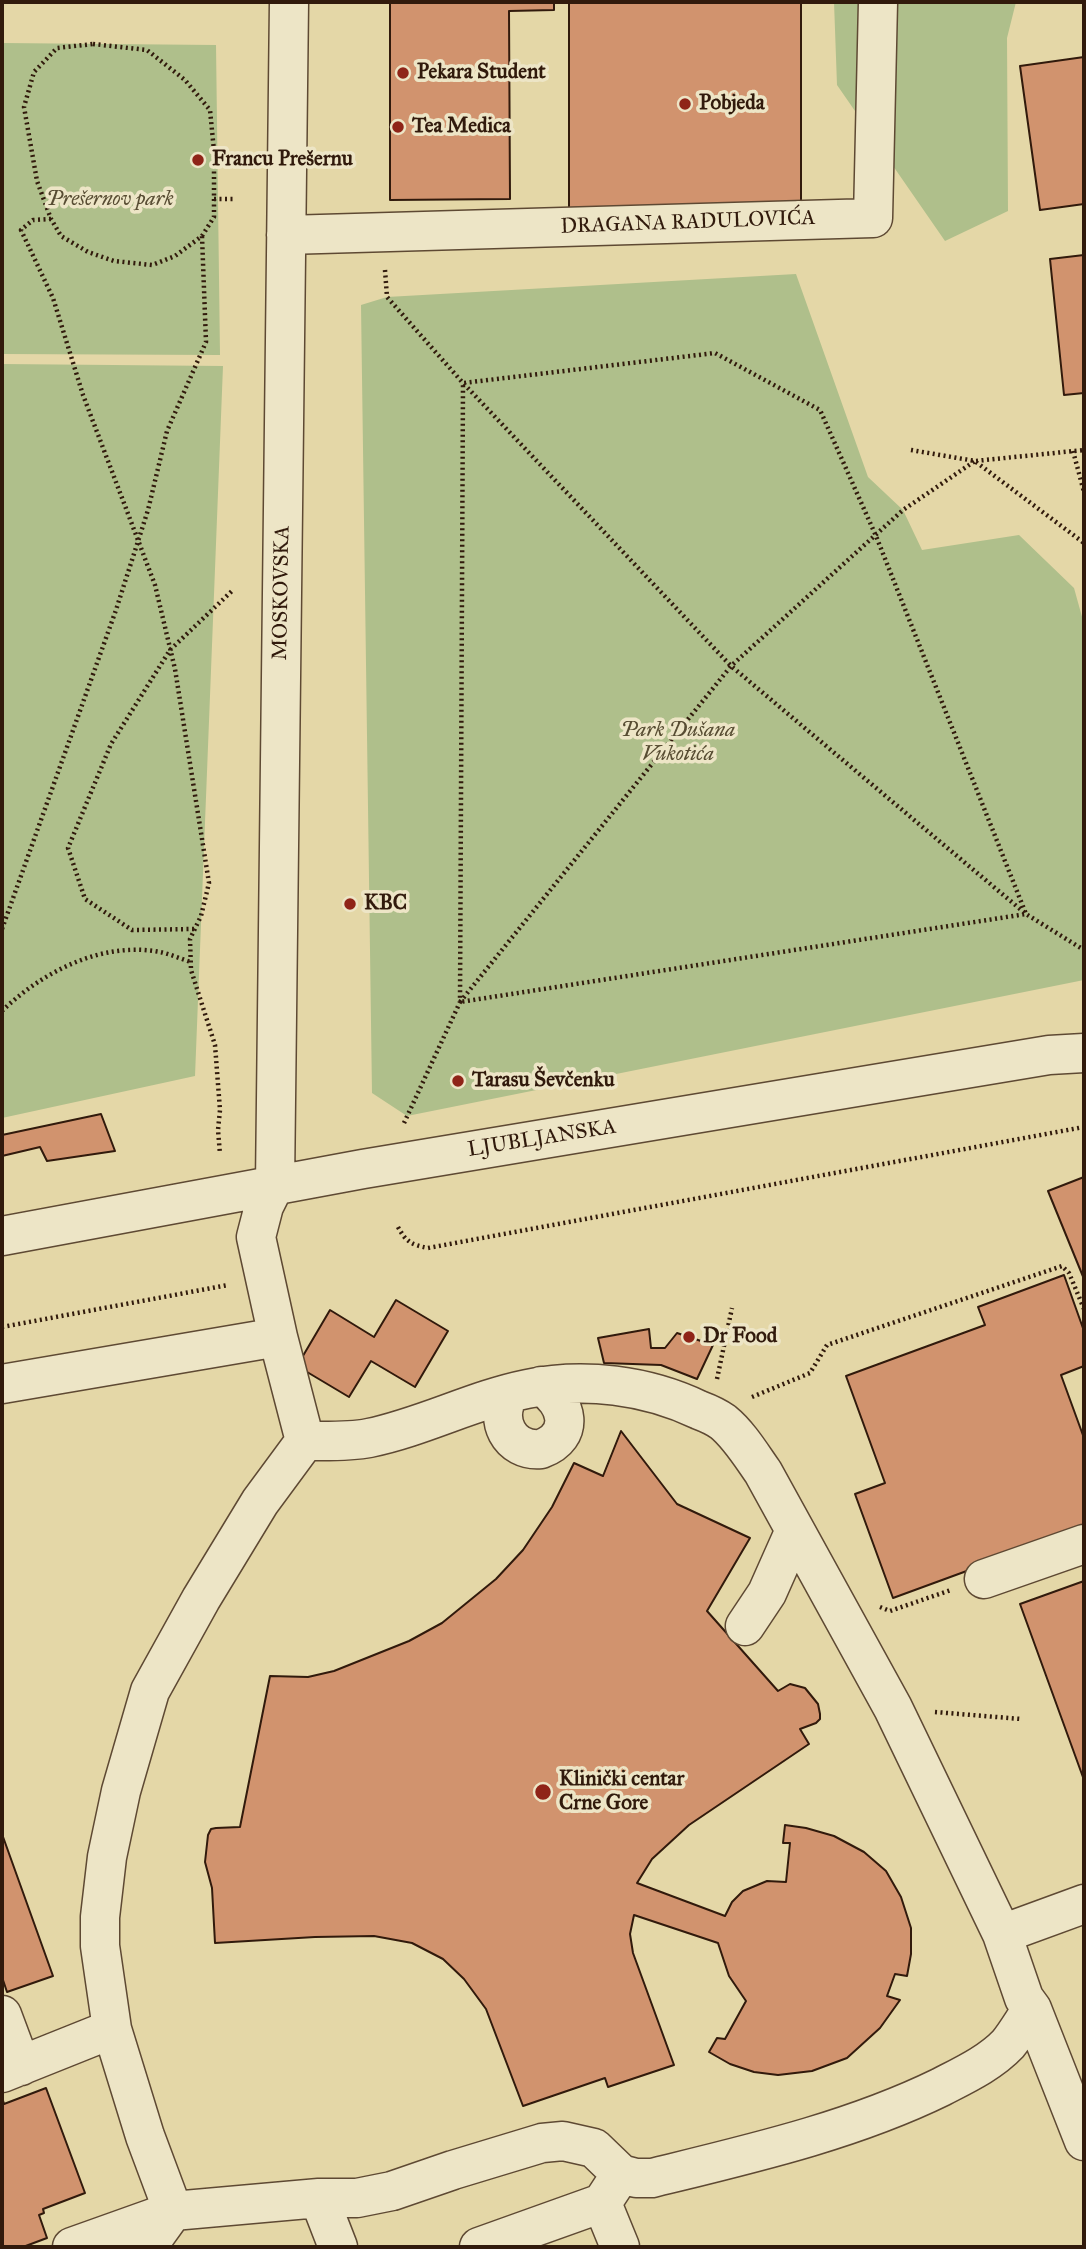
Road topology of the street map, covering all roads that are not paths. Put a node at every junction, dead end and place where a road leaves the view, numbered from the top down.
1 (289, 2) edge
2 (878, 2) edge
3 (286, 235) junction
4 (1084, 1053) edge
5 (275, 1184) junction
6 (2, 1236) edge
7 (278, 1337) junction
8 (2, 1384) edge
9 (305, 1441) junction
10 (795, 1530) junction
11 (1084, 1544) edge
12 (984, 1578) road end
13 (745, 1626) dead end
14 (1084, 1904) edge
15 (1002, 1934) junction
16 (1032, 2009) junction
17 (2, 2015) edge
18 (112, 2029) junction
19 (11, 2069) edge
20 (1084, 2141) edge
21 (612, 2188) junction
22 (319, 2199) junction
23 (173, 2211) junction
24 (72, 2247) edge
25 (147, 2247) edge
26 (338, 2247) edge
27 (479, 2247) edge
28 (620, 2247) edge

1 - 3 street, MOSKOVSKA
2 - 3 street, DRAGANA RADULOVIĆA
3 - 5 street, MOSKOVSKA
4 - 5 street, LJUBLJANSKA
5 - 6 street, LJUBLJANSKA
5 - 7 street
7 - 8 street
7 - 9 street
9 - 10 street
9 - 18 street
10 - 13 street
10 - 15 street
11 - 12 street
14 - 15 street
15 - 16 street
16 - 20 street
16 - 21 street
17 - 19 street
18 - 19 street
18 - 23 street
21 - 22 street
21 - 27 street
21 - 28 street
22 - 23 street
22 - 26 street
23 - 24 street
23 - 25 street

